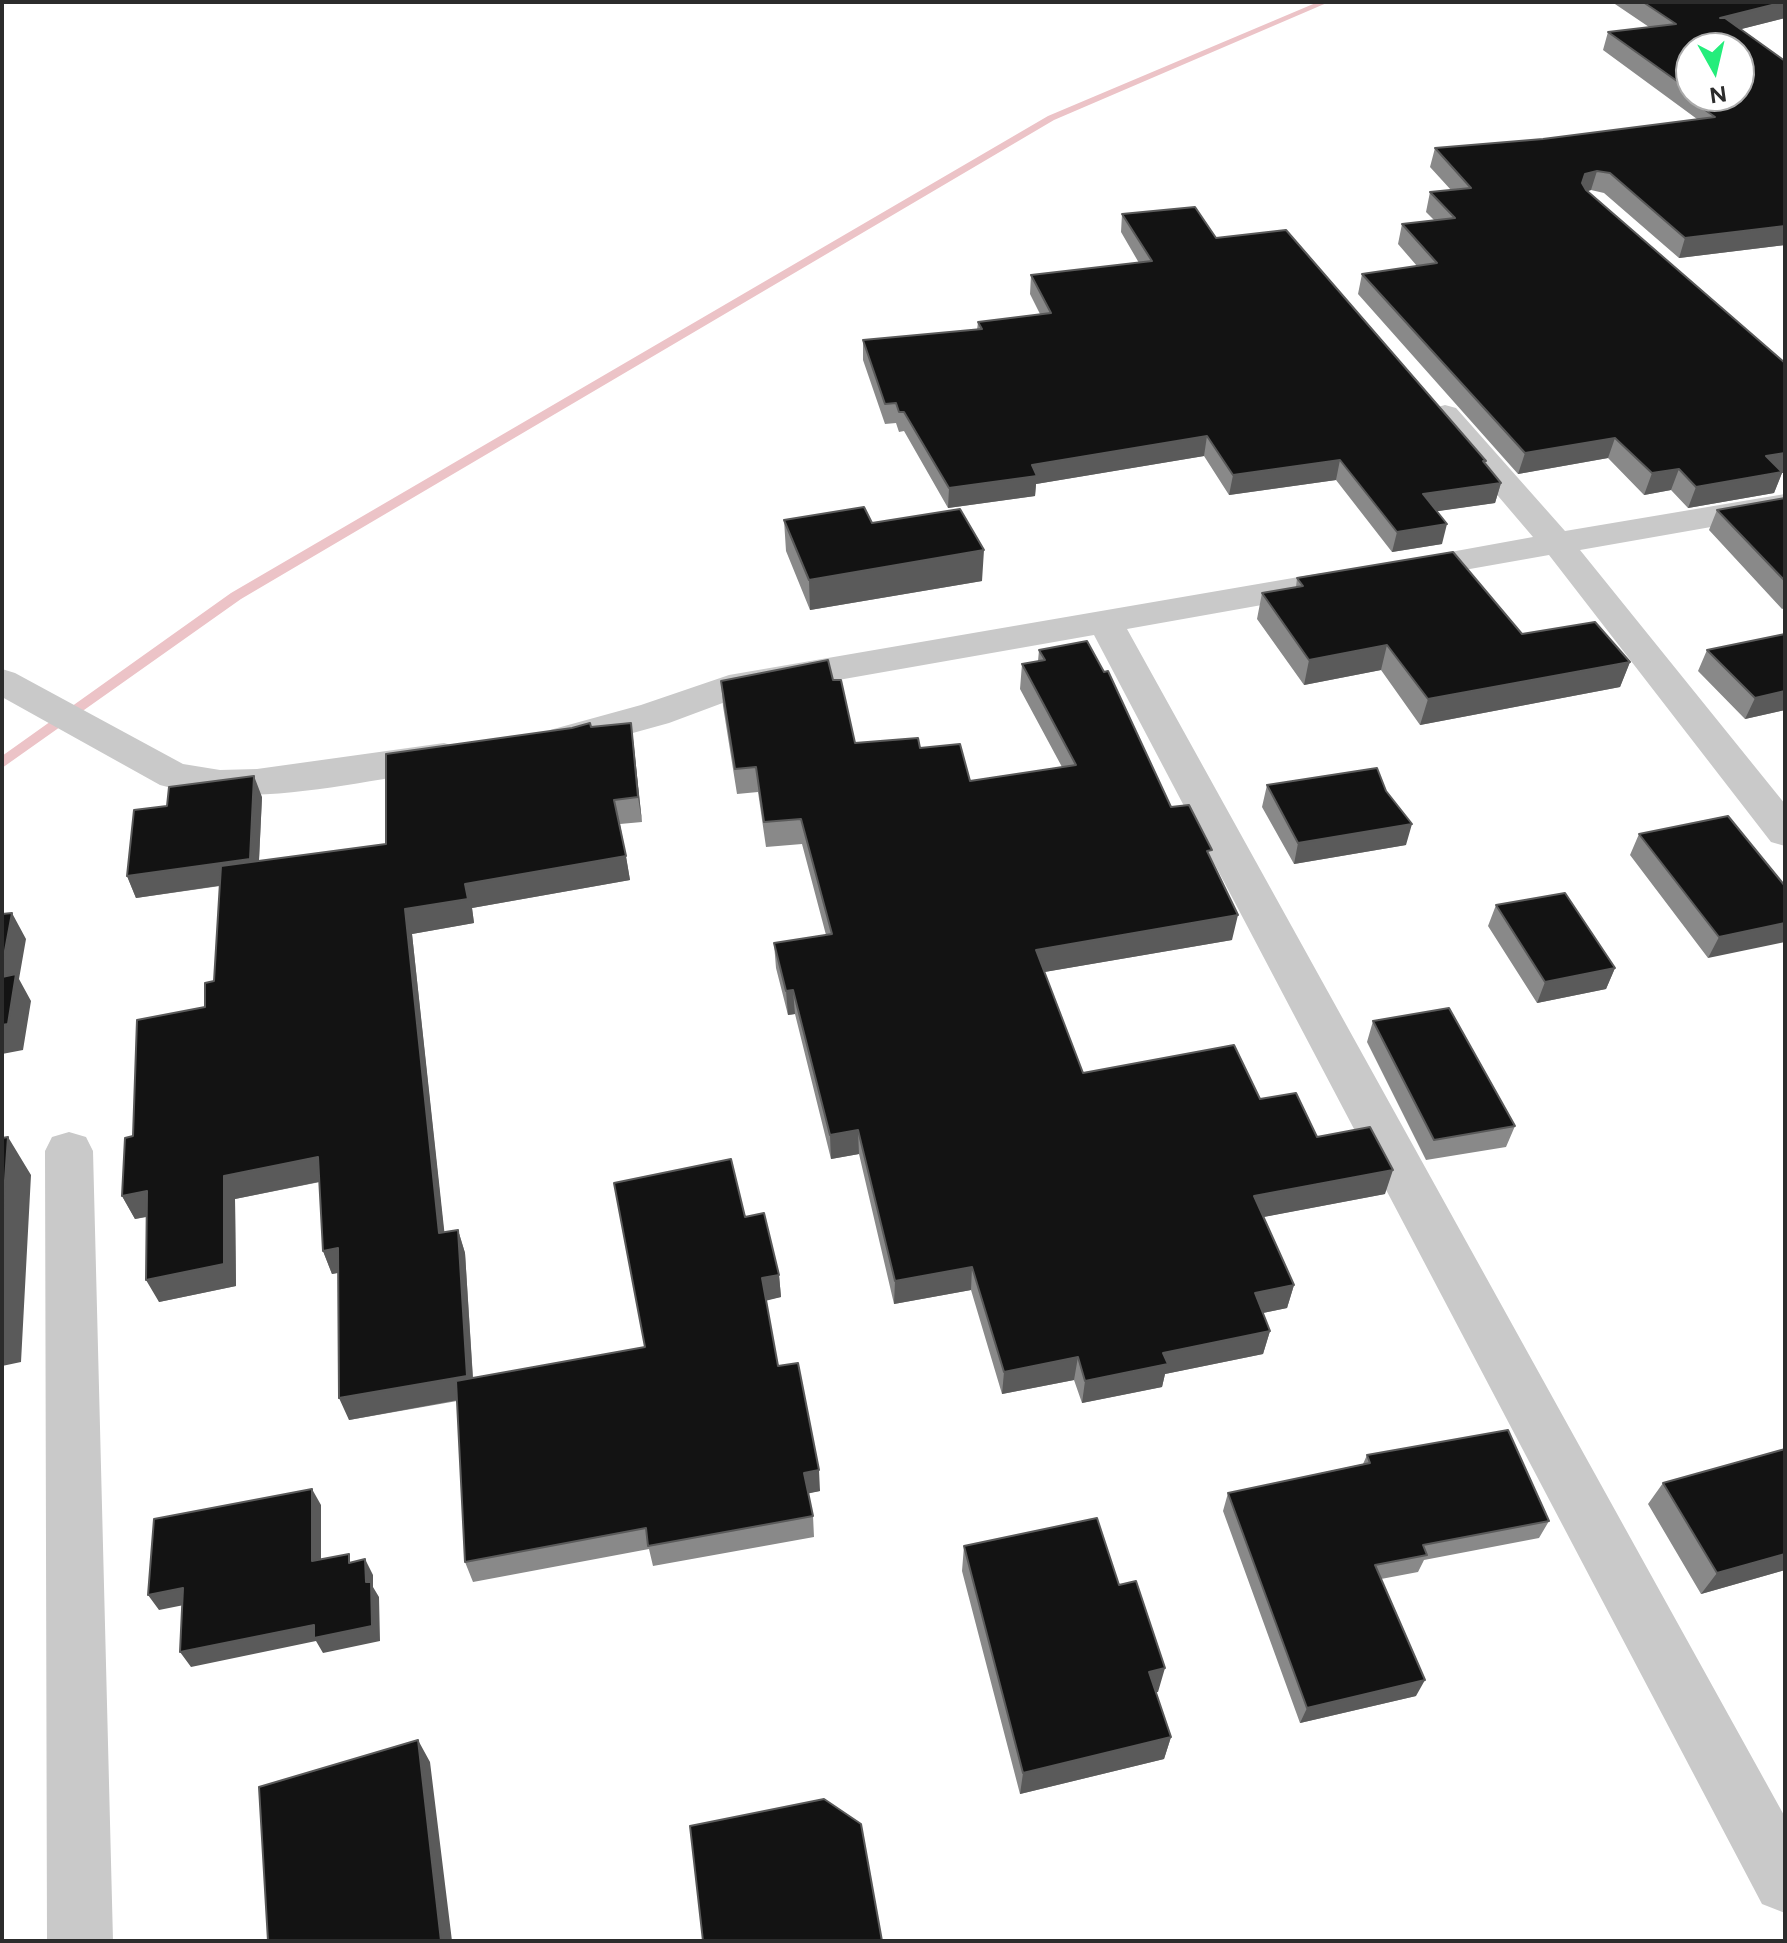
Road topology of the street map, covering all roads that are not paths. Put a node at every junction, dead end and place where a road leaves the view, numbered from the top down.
1 (1422, 389) edge
2 (1785, 504) edge
3 (1557, 543) junction
4 (1105, 622) junction
5 (2, 681) edge
6 (531, 744) edge
7 (485, 750) edge
8 (1785, 832) edge
9 (69, 1151) dead end
10 (1785, 1881) edge
11 (80, 1941) edge

1 - 3 street
2 - 3 street
3 - 4 street
3 - 8 street
4 - 6 street
4 - 10 street
5 - 7 street
9 - 11 street

